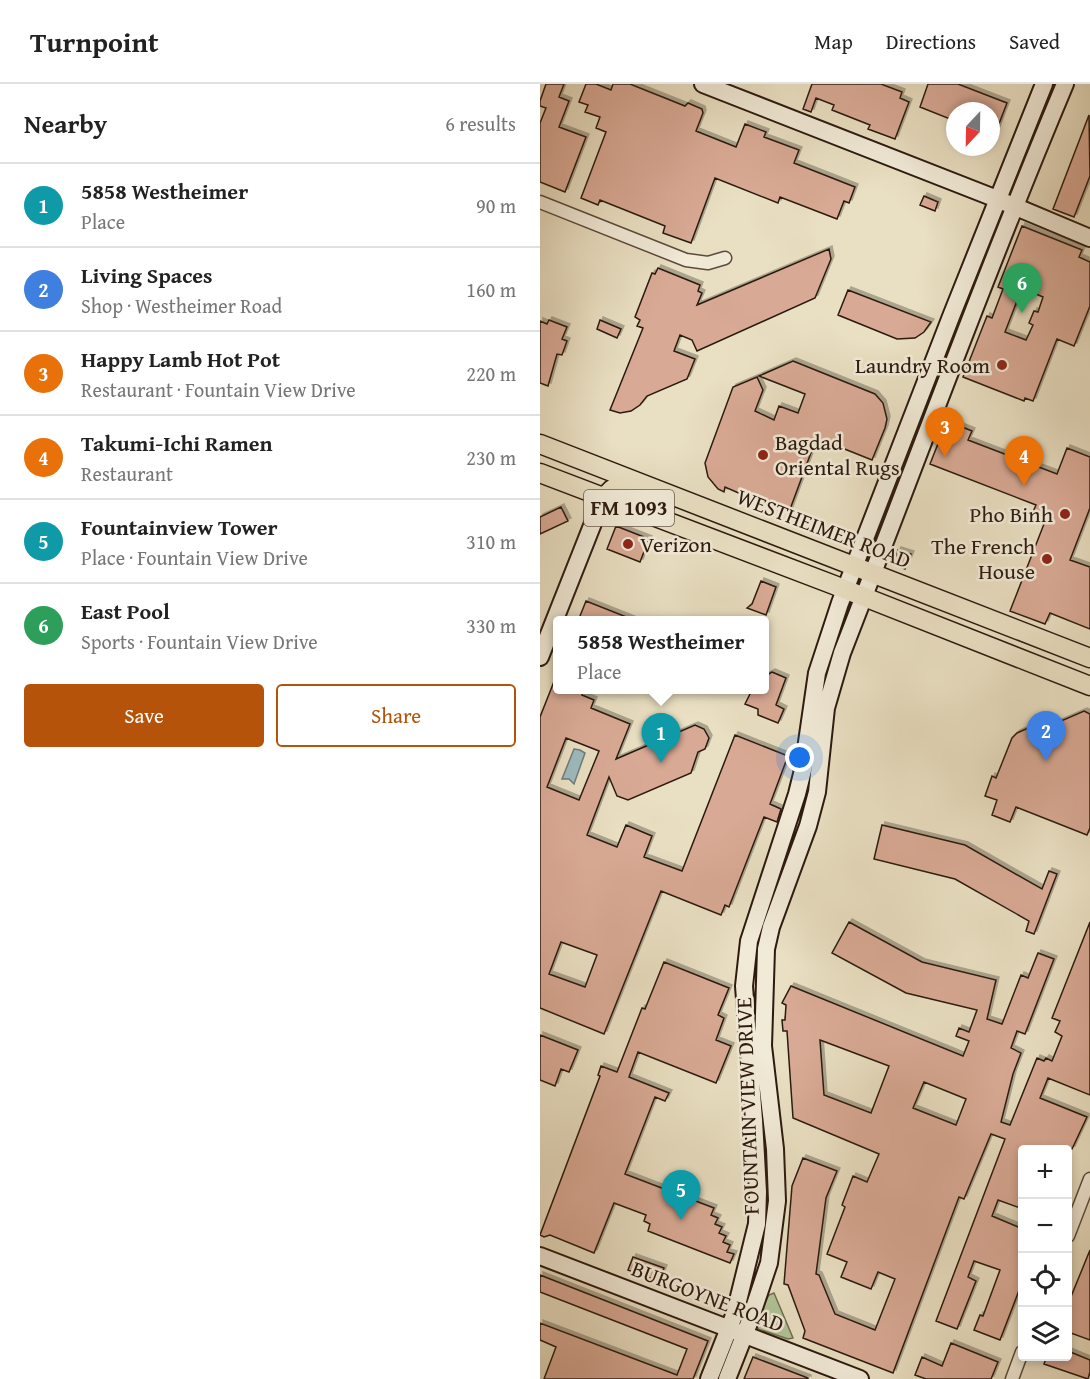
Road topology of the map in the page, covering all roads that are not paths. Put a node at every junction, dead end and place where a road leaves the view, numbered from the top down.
1 (703, 84) edge
2 (1044, 84) edge
3 (1065, 84) edge
4 (997, 199) junction
5 (540, 202) edge
6 (1013, 206) junction
7 (1090, 238) edge
8 (725, 258) dead end
9 (922, 393) junction
10 (939, 399) junction
11 (542, 445) edge
12 (540, 473) edge
13 (676, 497) junction
14 (603, 498) junction
15 (854, 565) junction
16 (873, 572) junction
17 (845, 589) junction
18 (864, 596) junction
19 (556, 616) edge
20 (553, 624) edge
21 (992, 647) junction
22 (1083, 655) edge
23 (540, 657) edge
24 (1090, 671) edge
25 (1069, 678) junction
26 (1090, 686) edge
27 (814, 752) junction
28 (803, 770) junction
29 (820, 774) junction
30 (763, 925) junction
31 (754, 1149) junction
32 (775, 1149) junction
33 (1090, 1179) edge
34 (1072, 1226) edge
35 (540, 1256) edge
36 (737, 1330) junction
37 (1019, 1361) edge
38 (709, 1379) edge
39 (727, 1379) edge
40 (860, 1379) edge
41 (1012, 1379) edge

1 - 4 main road
2 - 4 main road, FOUNTAIN VIEW DRIVE
3 - 6 main road, FOUNTAIN VIEW DRIVE
4 - 6 main road
4 - 9 main road, FOUNTAIN VIEW DRIVE
5 - 8 street
6 - 7 main road
6 - 10 main road, FOUNTAIN VIEW DRIVE
9 - 10 main road
9 - 15 main road, FOUNTAIN VIEW DRIVE
10 - 16 main road, FOUNTAIN VIEW DRIVE
11 - 13 main road, WESTHEIMER ROAD / FM 1093
12 - 14 main road, FM 1093
13 - 14 main road
13 - 15 main road, WESTHEIMER ROAD / FM 1093
14 - 17 main road, FM 1093
14 - 19 main road
15 - 16 main road, WESTHEIMER ROAD / FM 1093
15 - 17 main road, FOUNTAIN VIEW DRIVE
16 - 18 main road, FOUNTAIN VIEW DRIVE
16 - 22 main road, WESTHEIMER ROAD / FM 1093
17 - 18 main road, FM 1093
17 - 27 main road, FOUNTAIN VIEW DRIVE
18 - 21 main road, FM 1093
18 - 27 main road, FOUNTAIN VIEW DRIVE
20 - 23 main road
21 - 22 main road
21 - 25 main road, FM 1093
24 - 25 main road
25 - 26 main road, FM 1093
27 - 28 main road, FOUNTAIN VIEW DRIVE
27 - 29 main road, FOUNTAIN VIEW DRIVE
28 - 29 main road
28 - 30 main road, FOUNTAIN VIEW DRIVE
29 - 30 main road, FOUNTAIN VIEW DRIVE
30 - 31 main road, FOUNTAIN VIEW DRIVE
30 - 32 main road, FOUNTAIN VIEW DRIVE
31 - 32 main road
31 - 36 main road, FOUNTAIN VIEW DRIVE
32 - 36 main road, FOUNTAIN VIEW DRIVE
33 - 34 street
35 - 36 main road, BURGOYNE ROAD
36 - 38 main road, FOUNTAIN VIEW DRIVE
36 - 39 main road, FOUNTAIN VIEW DRIVE
36 - 40 main road, BURGOYNE ROAD
37 - 41 street

